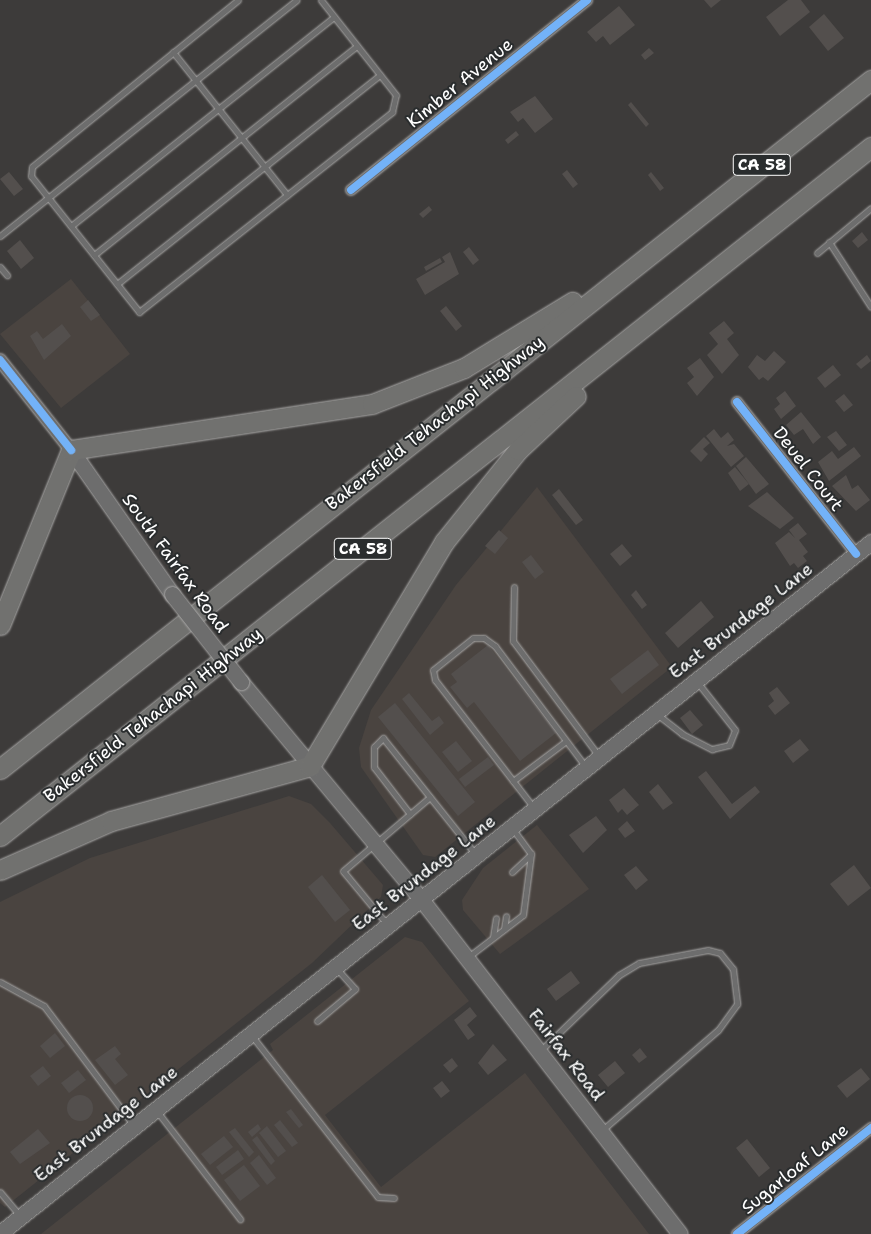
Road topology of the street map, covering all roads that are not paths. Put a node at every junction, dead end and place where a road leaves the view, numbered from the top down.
1 (238, 0) edge
2 (297, 0) edge
3 (321, 0) edge
4 (587, 0) edge
5 (334, 17) junction
6 (357, 46) junction
7 (173, 52) junction
8 (380, 75) junction
9 (196, 80) junction
10 (871, 80) edge
11 (218, 109) junction
12 (242, 138) junction
13 (871, 147) edge
14 (264, 167) junction
15 (351, 190) dead end
16 (287, 195) junction
17 (48, 198) junction
18 (871, 208) edge
19 (71, 226) junction
20 (0, 236) edge
21 (829, 242) junction
22 (653, 250) junction
23 (817, 253) dead end
24 (94, 255) junction
25 (726, 262) junction
26 (0, 267) edge
27 (6, 275) dead end
28 (117, 284) junction
29 (871, 307) edge
30 (0, 360) edge
31 (737, 402) dead end
32 (71, 450) junction
33 (871, 542) edge
34 (856, 554) junction
35 (514, 587) dead end
36 (0, 625) edge
37 (696, 680) junction
38 (656, 713) junction
39 (566, 741) junction
40 (600, 757) junction
41 (310, 766) junction
42 (586, 768) junction
43 (0, 769) edge
44 (513, 781) junction
45 (430, 797) junction
46 (535, 809) junction
47 (410, 814) junction
48 (512, 827) junction
49 (0, 836) edge
50 (374, 844) junction
51 (531, 854) junction
52 (476, 855) junction
53 (0, 870) edge
54 (511, 871) dead end
55 (422, 898) junction
56 (506, 916) dead end
57 (496, 918) dead end
58 (387, 925) junction
59 (504, 928) junction
60 (493, 938) junction
61 (467, 958) junction
62 (336, 966) junction
63 (0, 982) edge
64 (317, 1020) dead end
65 (251, 1034) junction
66 (539, 1051) junction
67 (155, 1110) junction
68 (134, 1126) junction
69 (871, 1128) edge
70 (601, 1131) junction
71 (0, 1192) edge
72 (394, 1198) dead end
73 (21, 1216) junction
74 (240, 1218) dead end
75 (0, 1233) edge
76 (680, 1234) edge
77 (737, 1234) edge

1 - 7 lane
2 - 9 lane
3 - 5 lane
4 - 15 street, Kimber Avenue
5 - 6 lane
5 - 11 lane
6 - 8 lane
6 - 12 lane
7 - 9 lane
7 - 17 lane
8 - 14 lane
8 - 16 lane
9 - 11 lane
9 - 17 lane
10 - 22 highway, Bakersfield Tehachapi Highway / CA 58
11 - 12 lane
11 - 19 lane
12 - 14 lane
12 - 24 lane
13 - 25 highway, Bakersfield Tehachapi Highway / CA 58
14 - 16 lane
14 - 28 lane
16 - 28 lane
17 - 19 lane
17 - 20 lane
18 - 21 lane
19 - 24 lane
21 - 23 lane
21 - 29 lane
22 - 32 highway
22 - 43 highway, Bakersfield Tehachapi Highway / CA 58
24 - 28 lane
25 - 41 highway
25 - 49 highway, Bakersfield Tehachapi Highway / CA 58
26 - 27 lane
30 - 32 street, South Fairfax Road
31 - 34 street, Deuel Court
32 - 36 highway
32 - 41 main road, South Fairfax Road, bridge
33 - 34 main road, East Brundage Lane
34 - 37 main road, East Brundage Lane
35 - 40 lane
37 - 38 main road, East Brundage Lane
37 - 38 lane
38 - 40 main road, East Brundage Lane
39 - 42 lane
39 - 44 lane
39 - 44 lane
40 - 42 main road, East Brundage Lane
41 - 50 main road, South Fairfax Road
41 - 53 highway
42 - 46 main road, East Brundage Lane
44 - 46 lane
45 - 47 lane
45 - 47 lane
45 - 52 lane
46 - 48 main road, East Brundage Lane
47 - 50 lane
48 - 51 lane
48 - 52 main road, East Brundage Lane
50 - 55 main road, South Fairfax Road
50 - 58 lane
51 - 54 lane
51 - 59 lane
52 - 55 main road, East Brundage Lane
55 - 58 main road, East Brundage Lane
55 - 61 main road, Fairfax Road
56 - 59 lane
57 - 60 lane
58 - 62 main road, East Brundage Lane
59 - 60 lane
60 - 61 lane
61 - 66 main road, Fairfax Road
62 - 64 lane
62 - 65 main road, East Brundage Lane
63 - 68 lane
65 - 67 main road, East Brundage Lane
65 - 72 lane
66 - 70 main road, Fairfax Road
66 - 70 lane
67 - 68 main road, East Brundage Lane
67 - 74 lane
68 - 73 main road, East Brundage Lane
69 - 77 street, Sugarloaf Lane
70 - 76 main road, Fairfax Road
71 - 73 lane
73 - 75 main road, East Brundage Lane

